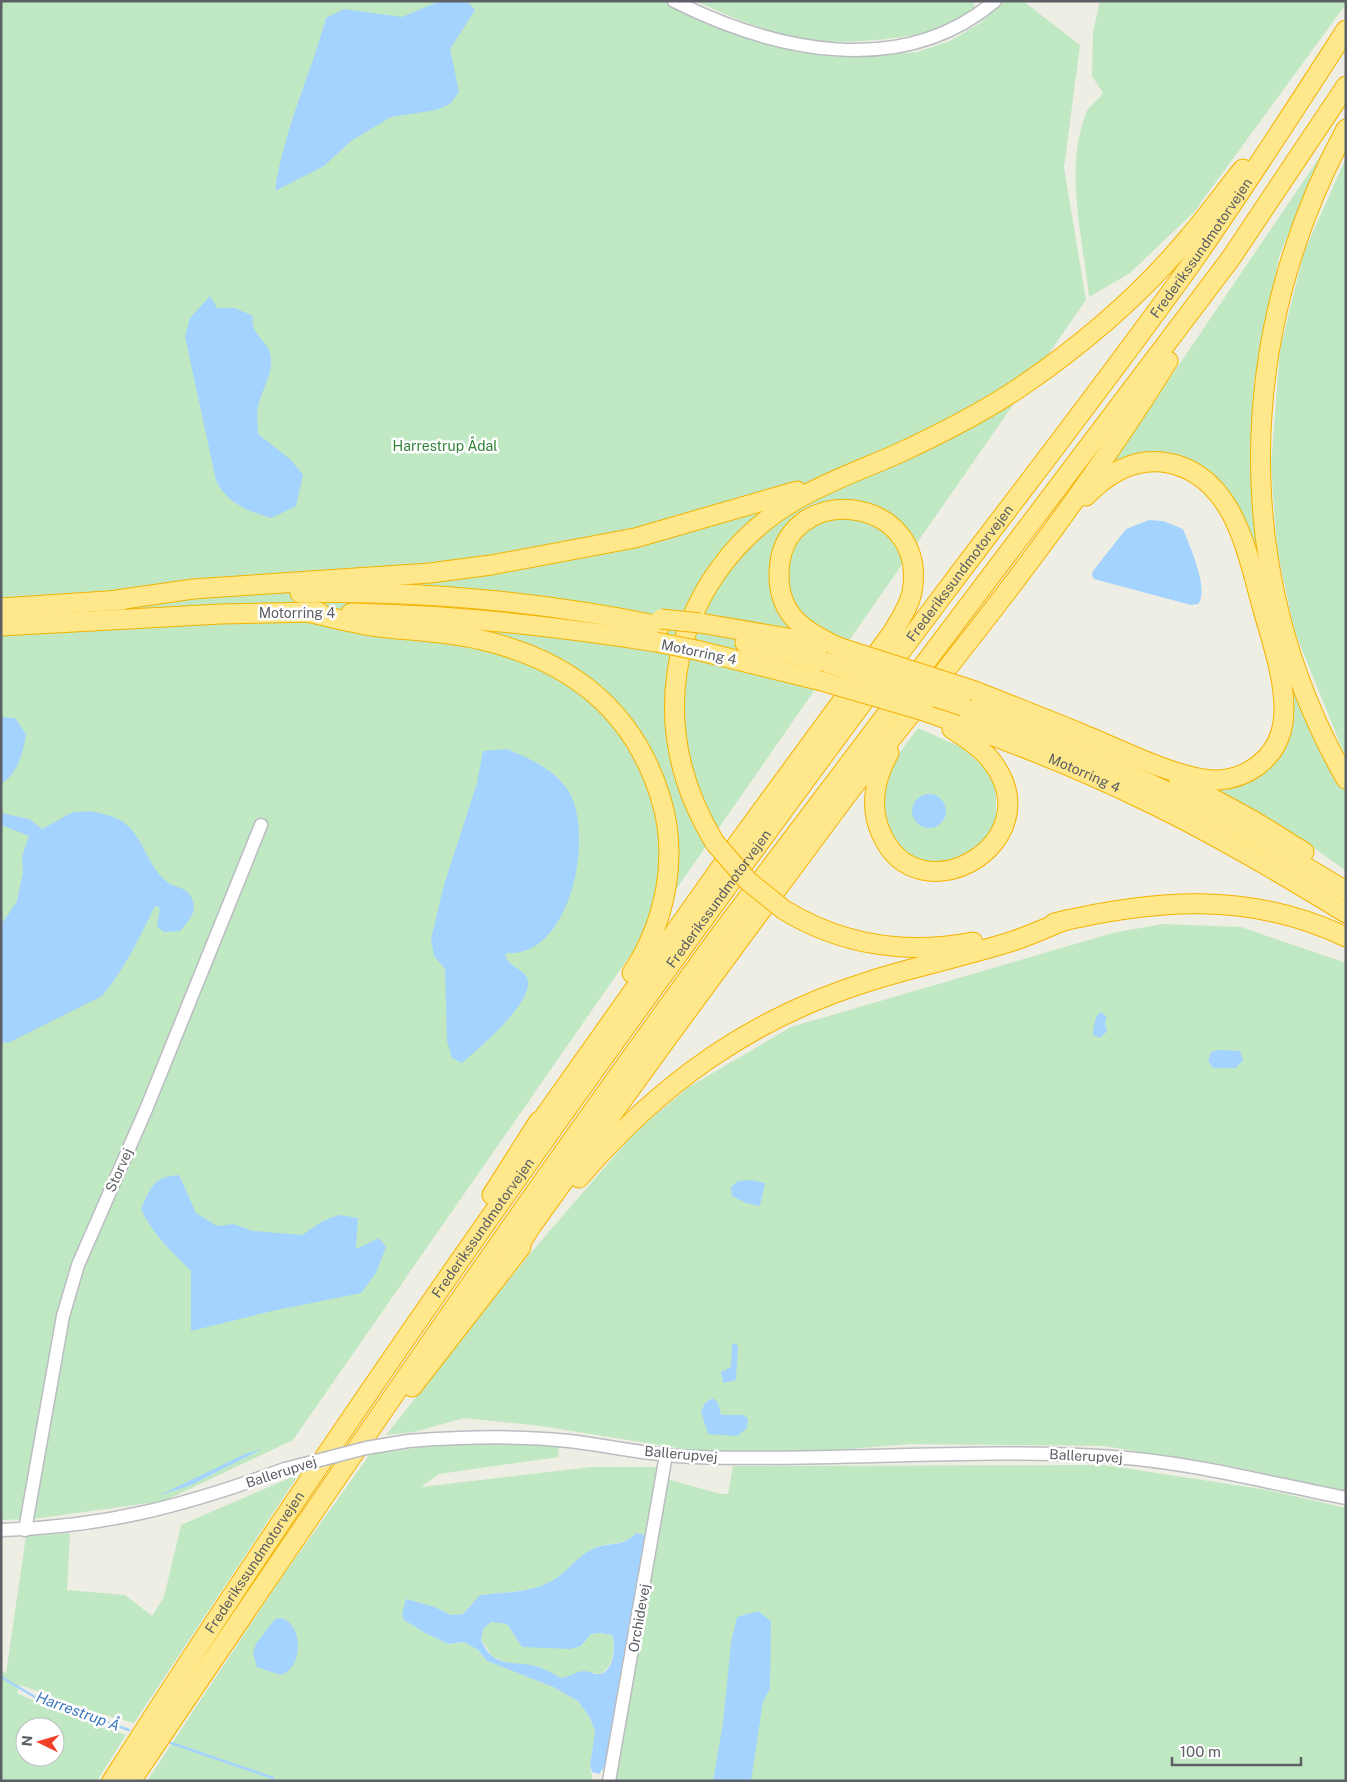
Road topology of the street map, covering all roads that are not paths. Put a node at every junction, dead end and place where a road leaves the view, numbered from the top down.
1 (674, 1) edge
2 (995, 1) edge
3 (1346, 30) edge
4 (1318, 74) junction
5 (1346, 86) edge
6 (1346, 129) edge
7 (1231, 258) junction
8 (834, 480) junction
9 (1034, 555) junction
10 (110, 601) junction
11 (1, 608) edge
12 (306, 612) junction
13 (1, 626) edge
14 (659, 629) junction
15 (698, 635) junction
16 (838, 647) junction
17 (917, 714) junction
18 (954, 718) junction
19 (1129, 754) junction
20 (1346, 779) edge
21 (261, 825) dead end
22 (1346, 882) edge
23 (1346, 891) edge
24 (1346, 913) edge
25 (1066, 920) junction
26 (1346, 937) edge
27 (534, 1131) junction
28 (513, 1255) junction
29 (442, 1286) junction
30 (666, 1455) junction
31 (321, 1498) junction
32 (1346, 1498) edge
33 (1, 1530) edge
34 (25, 1530) junction
35 (112, 1781) edge
36 (131, 1781) edge
37 (609, 1781) edge

1 - 2 street
3 - 4 highway, Frederikssundmotorvejen
4 - 8 highway
4 - 29 highway, Frederikssundmotorvejen
5 - 7 highway, Frederikssundmotorvejen
6 - 20 highway
7 - 9 highway
7 - 31 highway, Frederikssundmotorvejen
8 - 10 highway
8 - 25 highway, bridge
9 - 17 highway
9 - 19 highway
10 - 11 highway, Motorring 4
10 - 14 highway, Motorring 4
12 - 13 highway, Motorring 4
12 - 14 highway, Motorring 4
12 - 27 highway
14 - 15 highway, Motorring 4
15 - 16 highway
15 - 17 highway, Motorring 4, bridge
15 - 18 highway, Motorring 4, bridge
16 - 19 highway, bridge
16 - 27 highway
17 - 18 highway
17 - 18 highway
17 - 28 highway
18 - 23 highway, Motorring 4
18 - 24 highway, Motorring 4
19 - 22 highway
21 - 34 street, Storvej
25 - 26 highway
25 - 28 highway
27 - 29 highway
28 - 31 highway
29 - 35 highway, Frederikssundmotorvejen
30 - 32 street, Ballerupvej
30 - 34 street, Ballerupvej, bridge
30 - 37 street, Orchidevej
31 - 36 highway, Frederikssundmotorvejen
33 - 34 street, Ballerupvej

